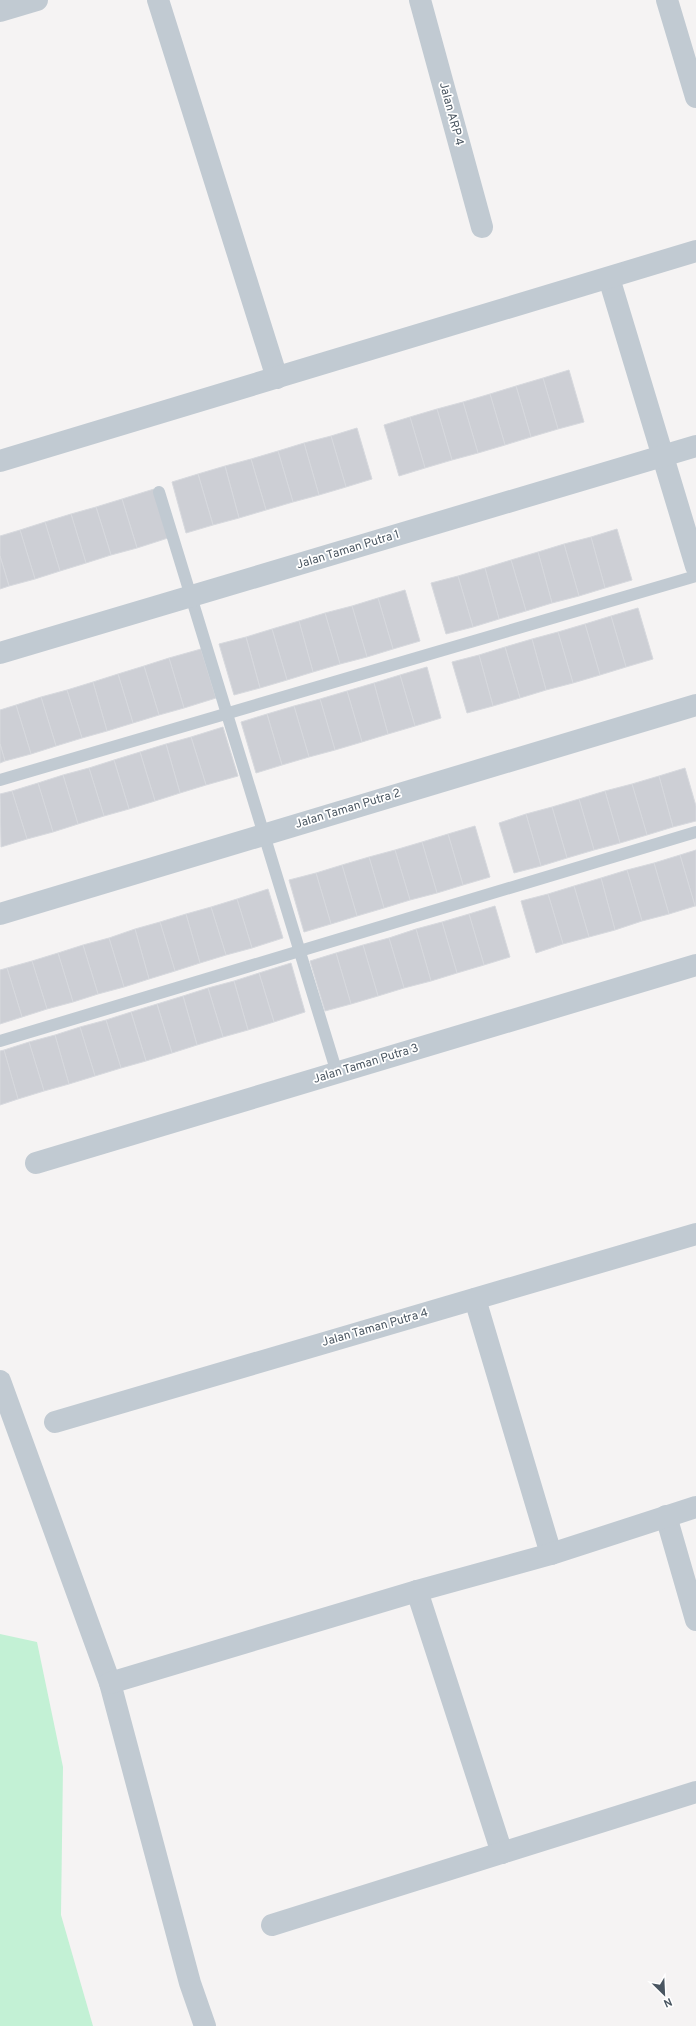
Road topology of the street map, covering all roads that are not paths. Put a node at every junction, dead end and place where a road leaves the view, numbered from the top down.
1 (37, 0) edge
2 (158, 0) edge
3 (420, 0) edge
4 (667, 0) edge
5 (0, 11) edge
6 (696, 97) edge
7 (482, 227) dead end
8 (696, 251) edge
9 (609, 278) junction
10 (277, 378) junction
11 (696, 446) edge
12 (663, 456) junction
13 (0, 461) edge
14 (159, 492) dead end
15 (696, 566) edge
16 (696, 576) edge
17 (191, 596) junction
18 (0, 653) edge
19 (696, 705) edge
20 (227, 713) junction
21 (0, 780) edge
22 (696, 832) edge
23 (264, 834) junction
24 (0, 914) edge
25 (300, 951) junction
26 (696, 965) edge
27 (0, 1041) edge
28 (337, 1073) junction
29 (36, 1163) dead end
30 (696, 1234) edge
31 (475, 1299) junction
32 (0, 1381) edge
33 (55, 1422) dead end
34 (696, 1507) edge
35 (666, 1516) junction
36 (551, 1554) junction
37 (417, 1591) junction
38 (696, 1620) edge
39 (110, 1683) junction
40 (696, 1792) edge
41 (502, 1853) junction
42 (272, 1926) dead end
43 (205, 2026) edge

1 - 5 street
2 - 10 street
3 - 7 street, Jalan ARP 4
4 - 6 street
8 - 9 street
9 - 10 street
9 - 12 street
10 - 13 street
11 - 12 street, Jalan Taman Putra 1
12 - 15 street
12 - 17 street, Jalan Taman Putra 1
14 - 17 lane
16 - 20 lane
17 - 18 street, Jalan Taman Putra 1
17 - 20 lane
19 - 23 street, Jalan Taman Putra 2
20 - 21 lane
20 - 23 lane
22 - 25 lane
23 - 24 street, Jalan Taman Putra 2
23 - 25 lane
25 - 27 lane
25 - 28 lane
26 - 28 street, Jalan Taman Putra 3
28 - 29 street, Jalan Taman Putra 3
30 - 31 street, Jalan Taman Putra 4
31 - 33 street, Jalan Taman Putra 4
31 - 36 street
32 - 39 street
34 - 35 street
35 - 36 street
35 - 38 street
36 - 37 street
37 - 39 street
37 - 41 street
39 - 43 street
40 - 41 street
41 - 42 street

